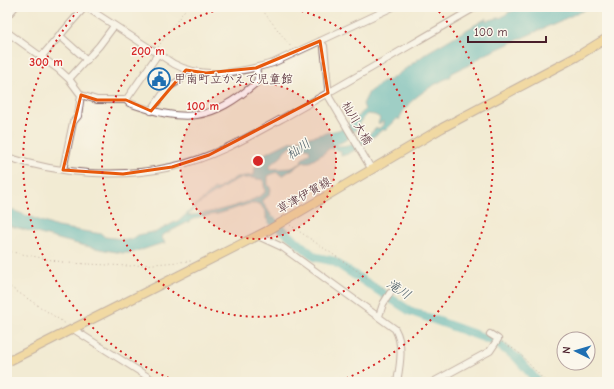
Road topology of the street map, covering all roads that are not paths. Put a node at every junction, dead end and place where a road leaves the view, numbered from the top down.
1 (15, 7) edge
2 (393, 7) edge
3 (476, 7) edge
4 (84, 8) edge
5 (7, 16) edge
6 (114, 26) junction
7 (7, 32) edge
8 (60, 35) junction
9 (607, 38) edge
10 (320, 41) junction
11 (156, 53) junction
12 (41, 57) junction
13 (87, 60) junction
14 (256, 68) junction
15 (186, 70) junction
16 (69, 78) junction
17 (81, 95) junction
18 (328, 95) junction
19 (126, 100) junction
20 (151, 111) junction
21 (7, 157) edge
22 (63, 170) junction
23 (372, 170) junction
24 (258, 236) junction
25 (390, 294) road end
26 (379, 316) junction
27 (73, 329) junction
28 (490, 334) dead end
29 (7, 362) edge
30 (156, 382) edge
31 (397, 382) edge
32 (433, 382) edge

1 - 5 street
2 - 10 street
3 - 18 street
4 - 6 street
4 - 8 street
6 - 11 street
6 - 13 street
7 - 12 street
8 - 12 street
8 - 13 street
9 - 23 main road, 草津伊賀線
10 - 14 street
10 - 18 street
11 - 15 street
11 - 19 street
12 - 16 street
13 - 16 street
14 - 15 street
14 - 20 street
15 - 20 street
16 - 17 street
17 - 19 street
17 - 22 street
18 - 22 street
18 - 23 street, 杣川大橋
19 - 20 street
21 - 22 street
23 - 24 main road, 草津伊賀線
24 - 26 street
24 - 27 main road, 草津伊賀線
25 - 26 street
26 - 31 street
27 - 29 main road, 草津伊賀線
27 - 30 street
28 - 32 street

